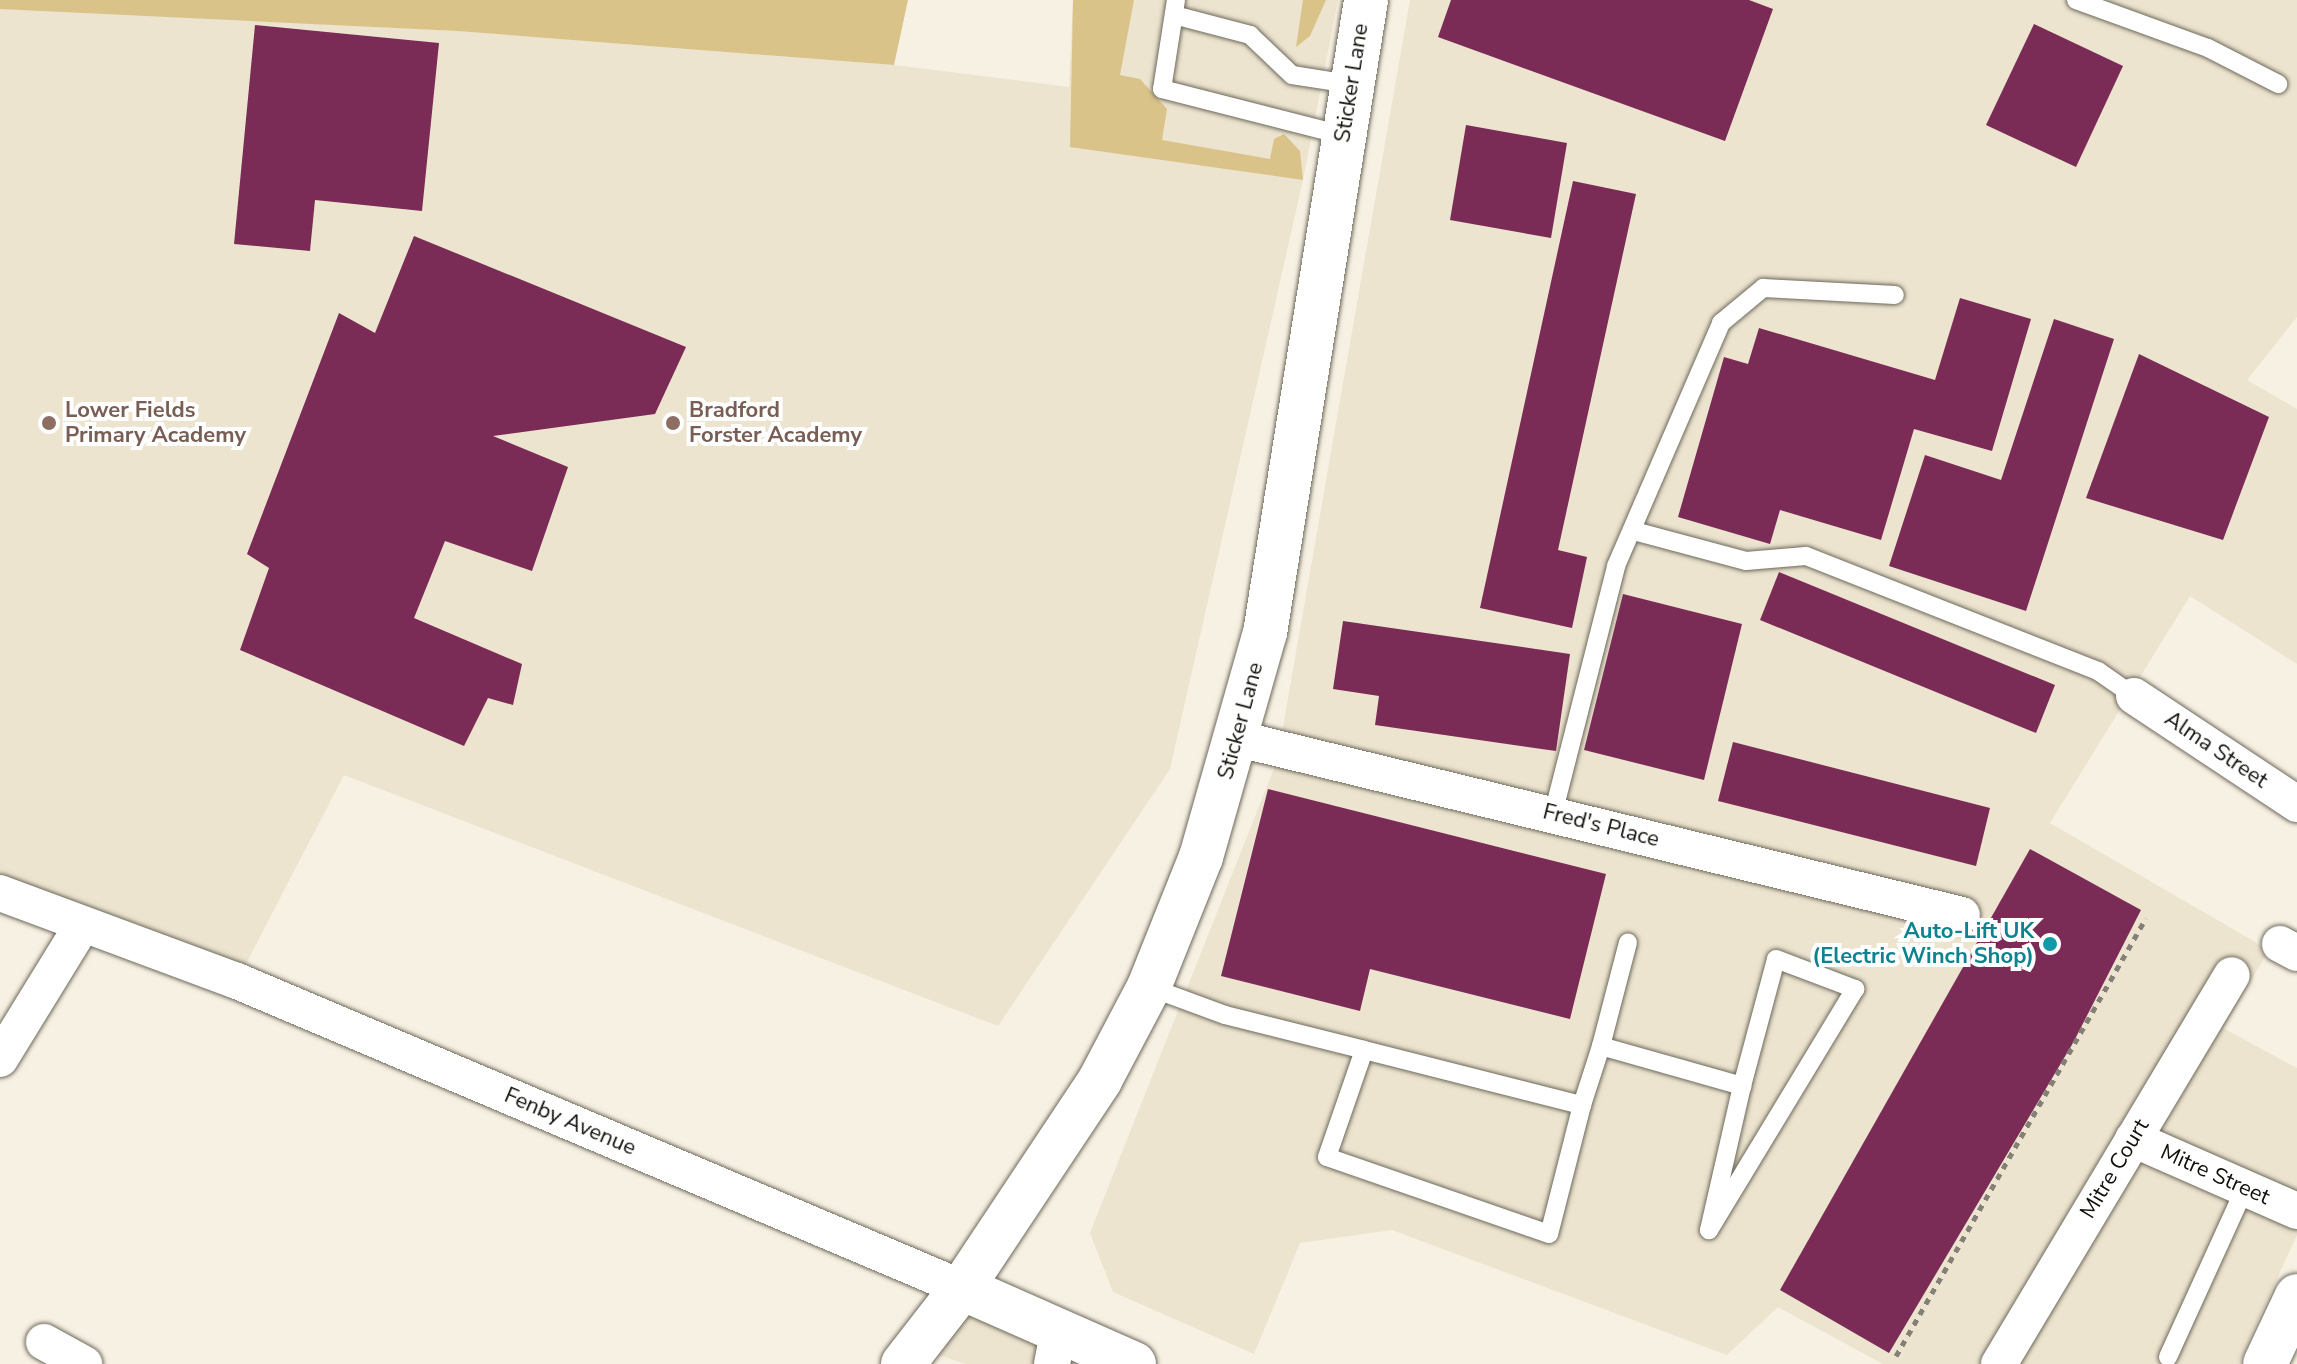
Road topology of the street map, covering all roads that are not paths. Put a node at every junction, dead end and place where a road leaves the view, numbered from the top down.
1 (1366, 0) edge
2 (2076, 0) edge
3 (1175, 8) edge
4 (1350, 84) junction
5 (2278, 84) dead end
6 (1343, 135) junction
7 (1895, 295) dead end
8 (1634, 531) junction
9 (2134, 696) joint
10 (1239, 739) junction
11 (2297, 804) edge
12 (1553, 814) junction
13 (0, 893) edge
14 (1962, 915) dead end
15 (83, 924) junction
16 (1628, 942) dead end
17 (2232, 975) dead end
18 (1149, 987) junction
19 (1601, 1046) junction
20 (1364, 1050) junction
21 (0, 1059) edge
22 (1742, 1086) junction
23 (1582, 1105) junction
24 (2133, 1139) junction
25 (2245, 1188) junction
26 (2297, 1211) edge
27 (962, 1288) junction
28 (2297, 1296) edge
29 (44, 1342) dead end
30 (1055, 1349) edge
31 (2168, 1357) dead end
32 (84, 1364) edge
33 (903, 1364) edge
34 (1134, 1364) edge
35 (1999, 1364) edge
36 (2265, 1364) edge

1 - 4 main road, Sticker Lane
2 - 5 lane
3 - 4 lane
3 - 6 lane
4 - 6 main road, Sticker Lane
6 - 10 main road, Sticker Lane
7 - 8 lane
8 - 9 lane
8 - 12 lane
9 - 11 street, Alma Street
10 - 12 street, Fred's Place
10 - 18 main road, Sticker Lane
12 - 14 street, Fred's Place
13 - 15 street, Fenby Avenue
15 - 21 street
15 - 27 street, Fenby Avenue
16 - 19 lane
17 - 24 street, Mitre Court
18 - 20 lane
18 - 27 main road, Sticker Lane
19 - 22 lane
19 - 23 lane
20 - 23 lane
20 - 23 lane
22 - 22 lane
24 - 25 street, Mitre Street
24 - 35 street, Mitre Court
25 - 26 street, Mitre Street
25 - 31 lane
27 - 30 main road, Fenby Avenue
27 - 33 main road, Sticker Lane
28 - 36 main road
29 - 32 street
30 - 34 main road, Fenby Avenue

